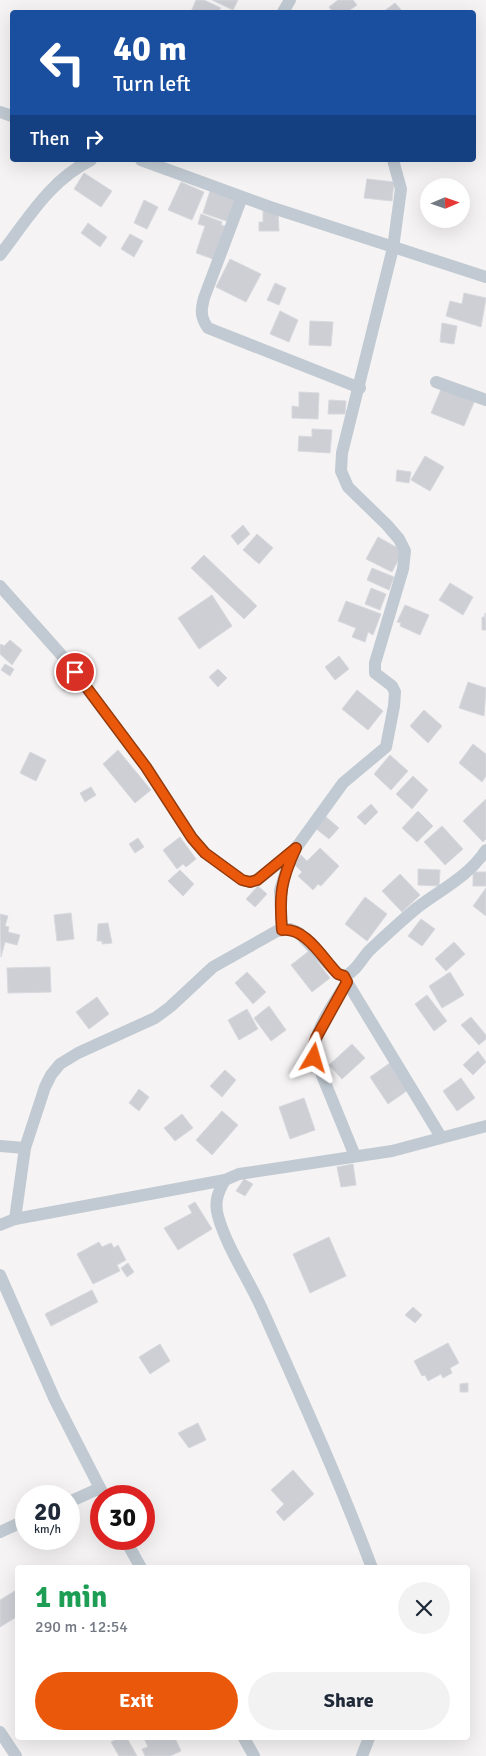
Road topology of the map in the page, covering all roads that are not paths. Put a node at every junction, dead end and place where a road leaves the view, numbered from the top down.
1 (88, 162) edge
2 (146, 162) edge
3 (394, 162) edge
4 (242, 197) junction
5 (393, 248) junction
6 (0, 255) edge
7 (486, 277) edge
8 (436, 382) dead end
9 (360, 388) junction
10 (486, 400) edge
11 (0, 586) edge
12 (296, 848) junction
13 (486, 850) edge
14 (282, 930) junction
15 (346, 979) junction
16 (486, 1126) edge
17 (442, 1137) junction
18 (0, 1146) edge
19 (25, 1148) junction
20 (355, 1156) junction
21 (225, 1180) junction
22 (15, 1219) junction
23 (0, 1225) edge
24 (0, 1275) edge
25 (98, 1485) edge
26 (15, 1525) edge
27 (0, 1532) edge
28 (131, 1550) edge
29 (139, 1565) edge
30 (371, 1565) edge
31 (0, 1732) edge
32 (245, 1740) edge
33 (368, 1740) edge
34 (16, 1756) edge
35 (254, 1756) edge
36 (362, 1756) edge

1 - 6 street
2 - 4 street
3 - 5 street
4 - 5 street
4 - 9 street
5 - 7 street
5 - 9 street
8 - 10 street
9 - 12 street
11 - 12 street
12 - 14 street
13 - 15 street
14 - 15 street
14 - 19 street
15 - 17 street
15 - 20 street
16 - 17 street
17 - 20 street
18 - 19 street
19 - 22 street
20 - 21 street
21 - 22 street
21 - 30 street
22 - 23 street
24 - 25 street
26 - 27 street
28 - 29 street
31 - 34 street
32 - 35 street
33 - 36 street

